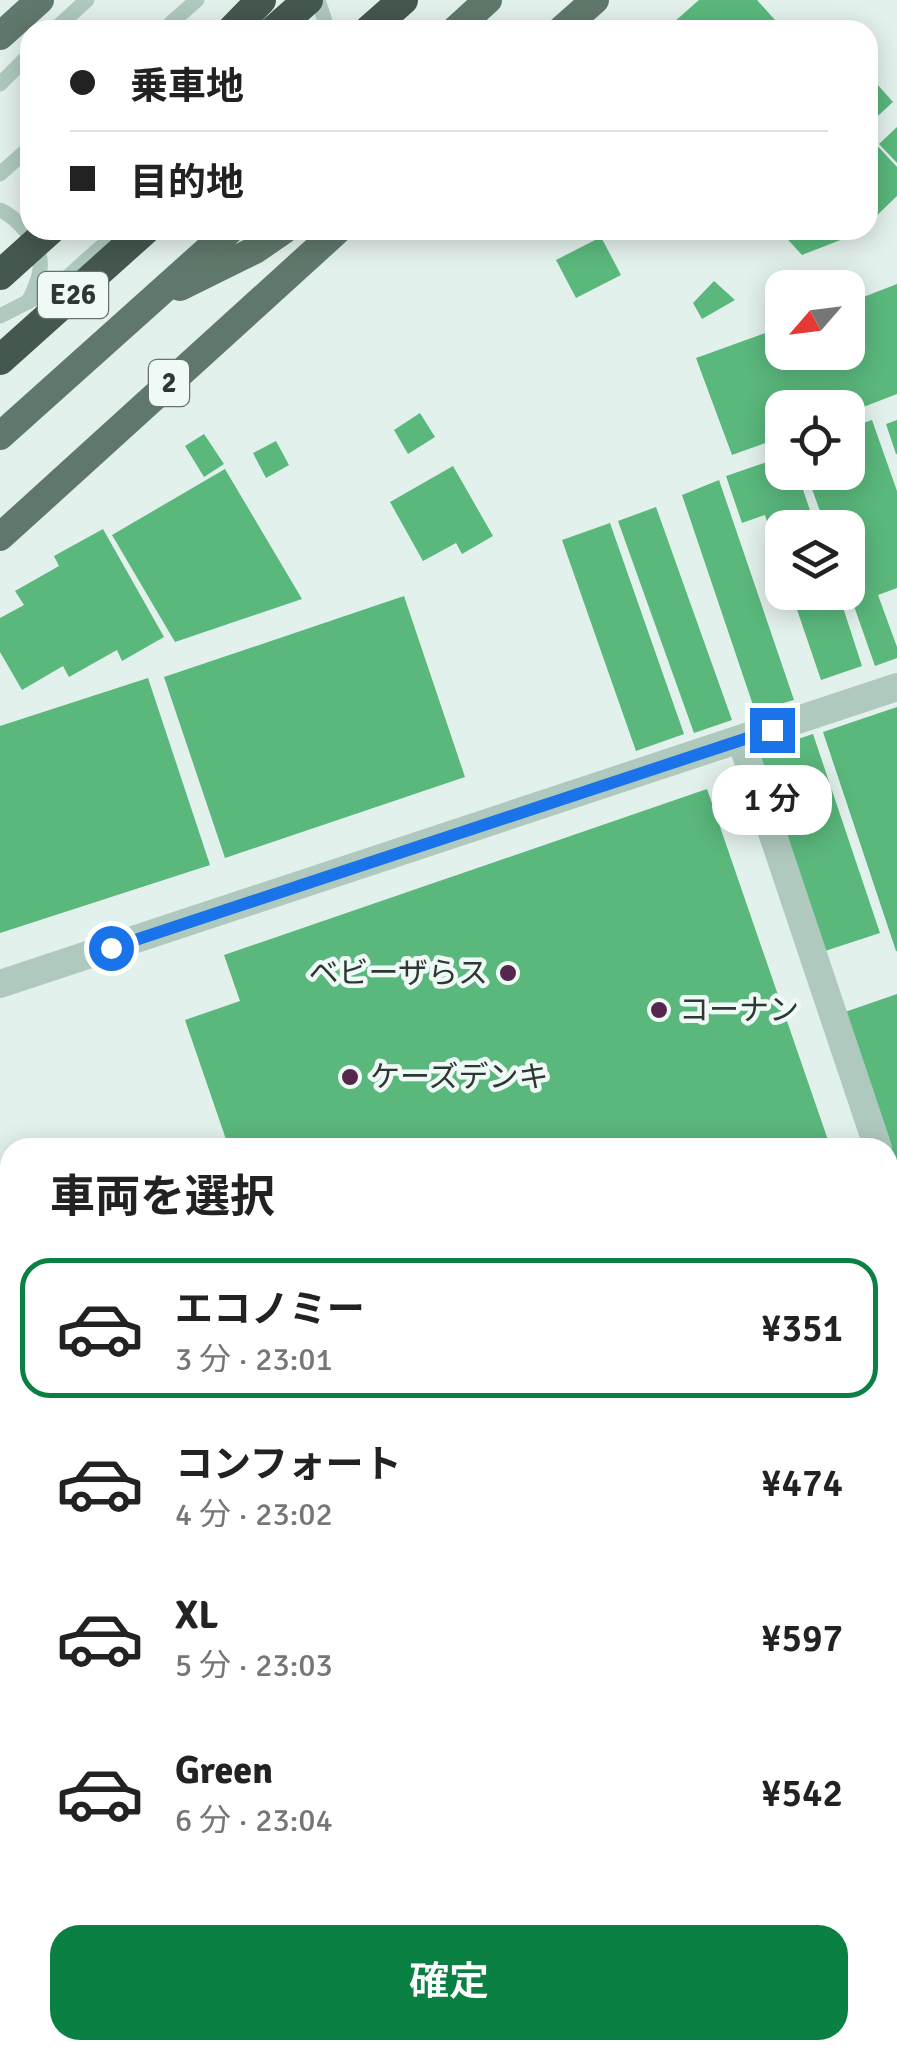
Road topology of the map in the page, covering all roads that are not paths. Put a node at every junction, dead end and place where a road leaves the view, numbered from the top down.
1 (40, 0) edge
2 (87, 0) edge
3 (197, 0) edge
4 (261, 0) edge
5 (308, 0) edge
6 (403, 0) edge
7 (488, 0) edge
8 (595, 0) edge
9 (65, 20) edge
10 (174, 20) edge
11 (242, 20) edge
12 (285, 20) edge
13 (380, 20) edge
14 (465, 20) edge
15 (572, 20) edge
16 (0, 36) edge
17 (20, 64) edge
18 (0, 84) edge
19 (20, 156) edge
20 (0, 174) edge
21 (0, 210) edge
22 (20, 225) edge
23 (29, 240) edge
24 (31, 240) edge
25 (38, 240) edge
26 (109, 240) edge
27 (134, 240) edge
28 (219, 240) edge
29 (270, 240) edge
30 (327, 240) edge
31 (0, 272) edge
32 (28, 302) junction
33 (147, 304) junction
34 (0, 316) edge
35 (0, 360) edge
36 (0, 436) edge
37 (0, 537) edge
38 (897, 687) edge
39 (741, 740) junction
40 (0, 984) edge
41 (875, 1138) edge

1 - 16 main road
2 - 9 lane
3 - 10 lane
4 - 11 highway
5 - 12 highway
6 - 13 highway
7 - 14 main road
8 - 15 main road
17 - 18 lane
19 - 20 lane
21 - 22 lane
23 - 31 highway, bridge
24 - 32 lane
25 - 31 highway, E26, bridge
26 - 32 lane
27 - 35 highway, E26
28 - 33 main road, 2
29 - 33 main road
30 - 37 main road, 2
32 - 34 lane
33 - 36 main road, 2
38 - 39 street
39 - 40 street
39 - 41 street

